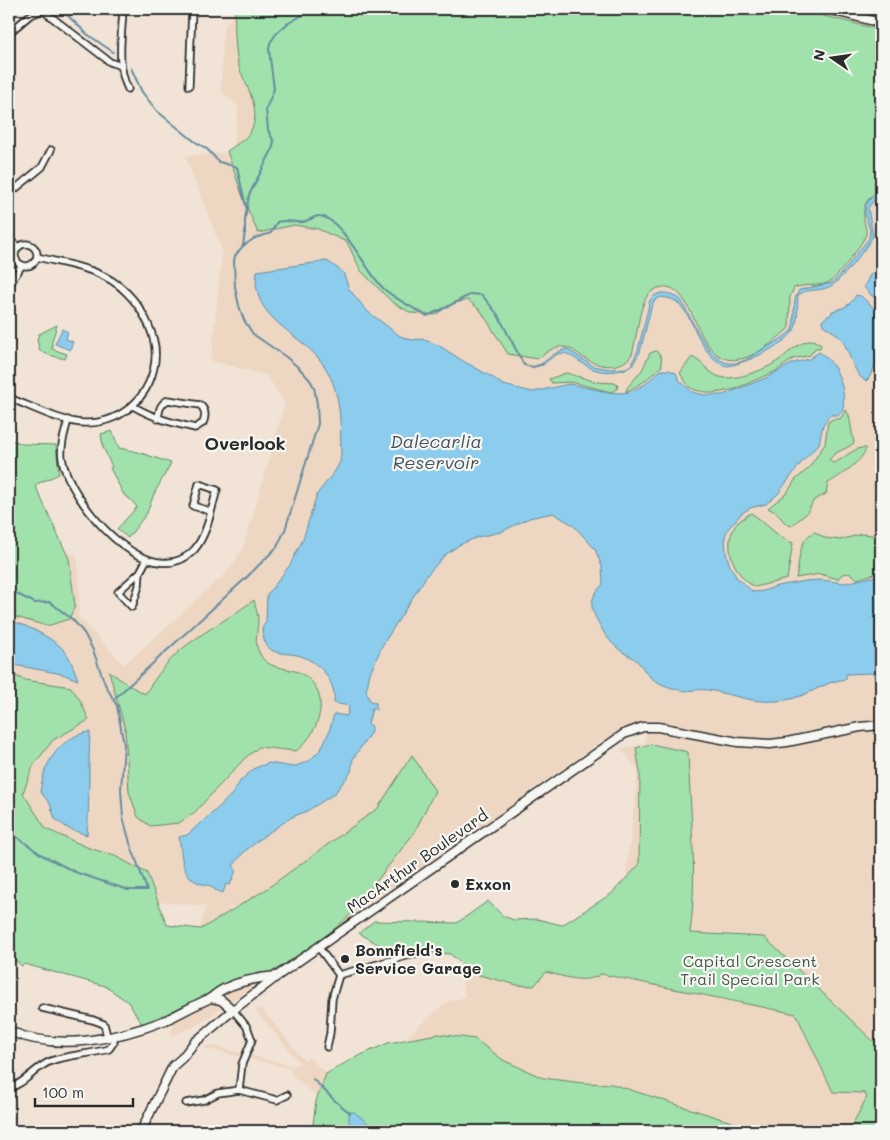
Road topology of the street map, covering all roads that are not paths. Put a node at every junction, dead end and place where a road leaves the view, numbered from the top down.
1 (43, 9) edge
2 (123, 9) edge
3 (192, 9) edge
4 (827, 9) edge
5 (864, 9) edge
6 (881, 13) edge
7 (881, 23) edge
8 (9, 32) edge
9 (121, 66) junction
10 (189, 86) dead end
11 (128, 89) dead end
12 (51, 150) dead end
13 (9, 194) edge
14 (9, 239) edge
15 (18, 247) junction
16 (37, 256) junction
17 (22, 265) junction
18 (9, 286) edge
19 (9, 398) edge
20 (134, 406) junction
21 (158, 419) junction
22 (68, 420) junction
23 (210, 511) junction
24 (147, 559) junction
25 (140, 572) junction
26 (881, 725) edge
27 (319, 948) junction
28 (424, 951) dead end
29 (278, 975) junction
30 (339, 975) junction
31 (211, 998) junction
32 (42, 1008) dead end
33 (233, 1010) junction
34 (9, 1032) edge
35 (110, 1036) junction
36 (326, 1047) dead end
37 (9, 1088) edge
38 (239, 1090) junction
39 (287, 1095) dead end
40 (186, 1103) dead end
41 (141, 1131) edge

1 - 8 street
1 - 9 street
2 - 9 street
3 - 10 street
4 - 7 main road
5 - 6 main road
9 - 11 street
12 - 13 street
14 - 15 street
15 - 16 street
15 - 17 street
16 - 17 street
16 - 20 street
17 - 18 street
19 - 22 street
20 - 21 street
20 - 22 street
21 - 21 street
22 - 24 street
23 - 23 street
23 - 24 street
24 - 25 street
25 - 25 street
26 - 27 main road, MacArthur Boulevard
27 - 29 main road, MacArthur Boulevard
27 - 30 street
28 - 30 street
29 - 31 main road
29 - 33 main road, MacArthur Boulevard
30 - 36 street
31 - 33 main road
31 - 35 main road
32 - 35 street
33 - 38 street
33 - 41 main road, MacArthur Boulevard
34 - 35 main road
35 - 37 street
38 - 39 street
38 - 40 street

